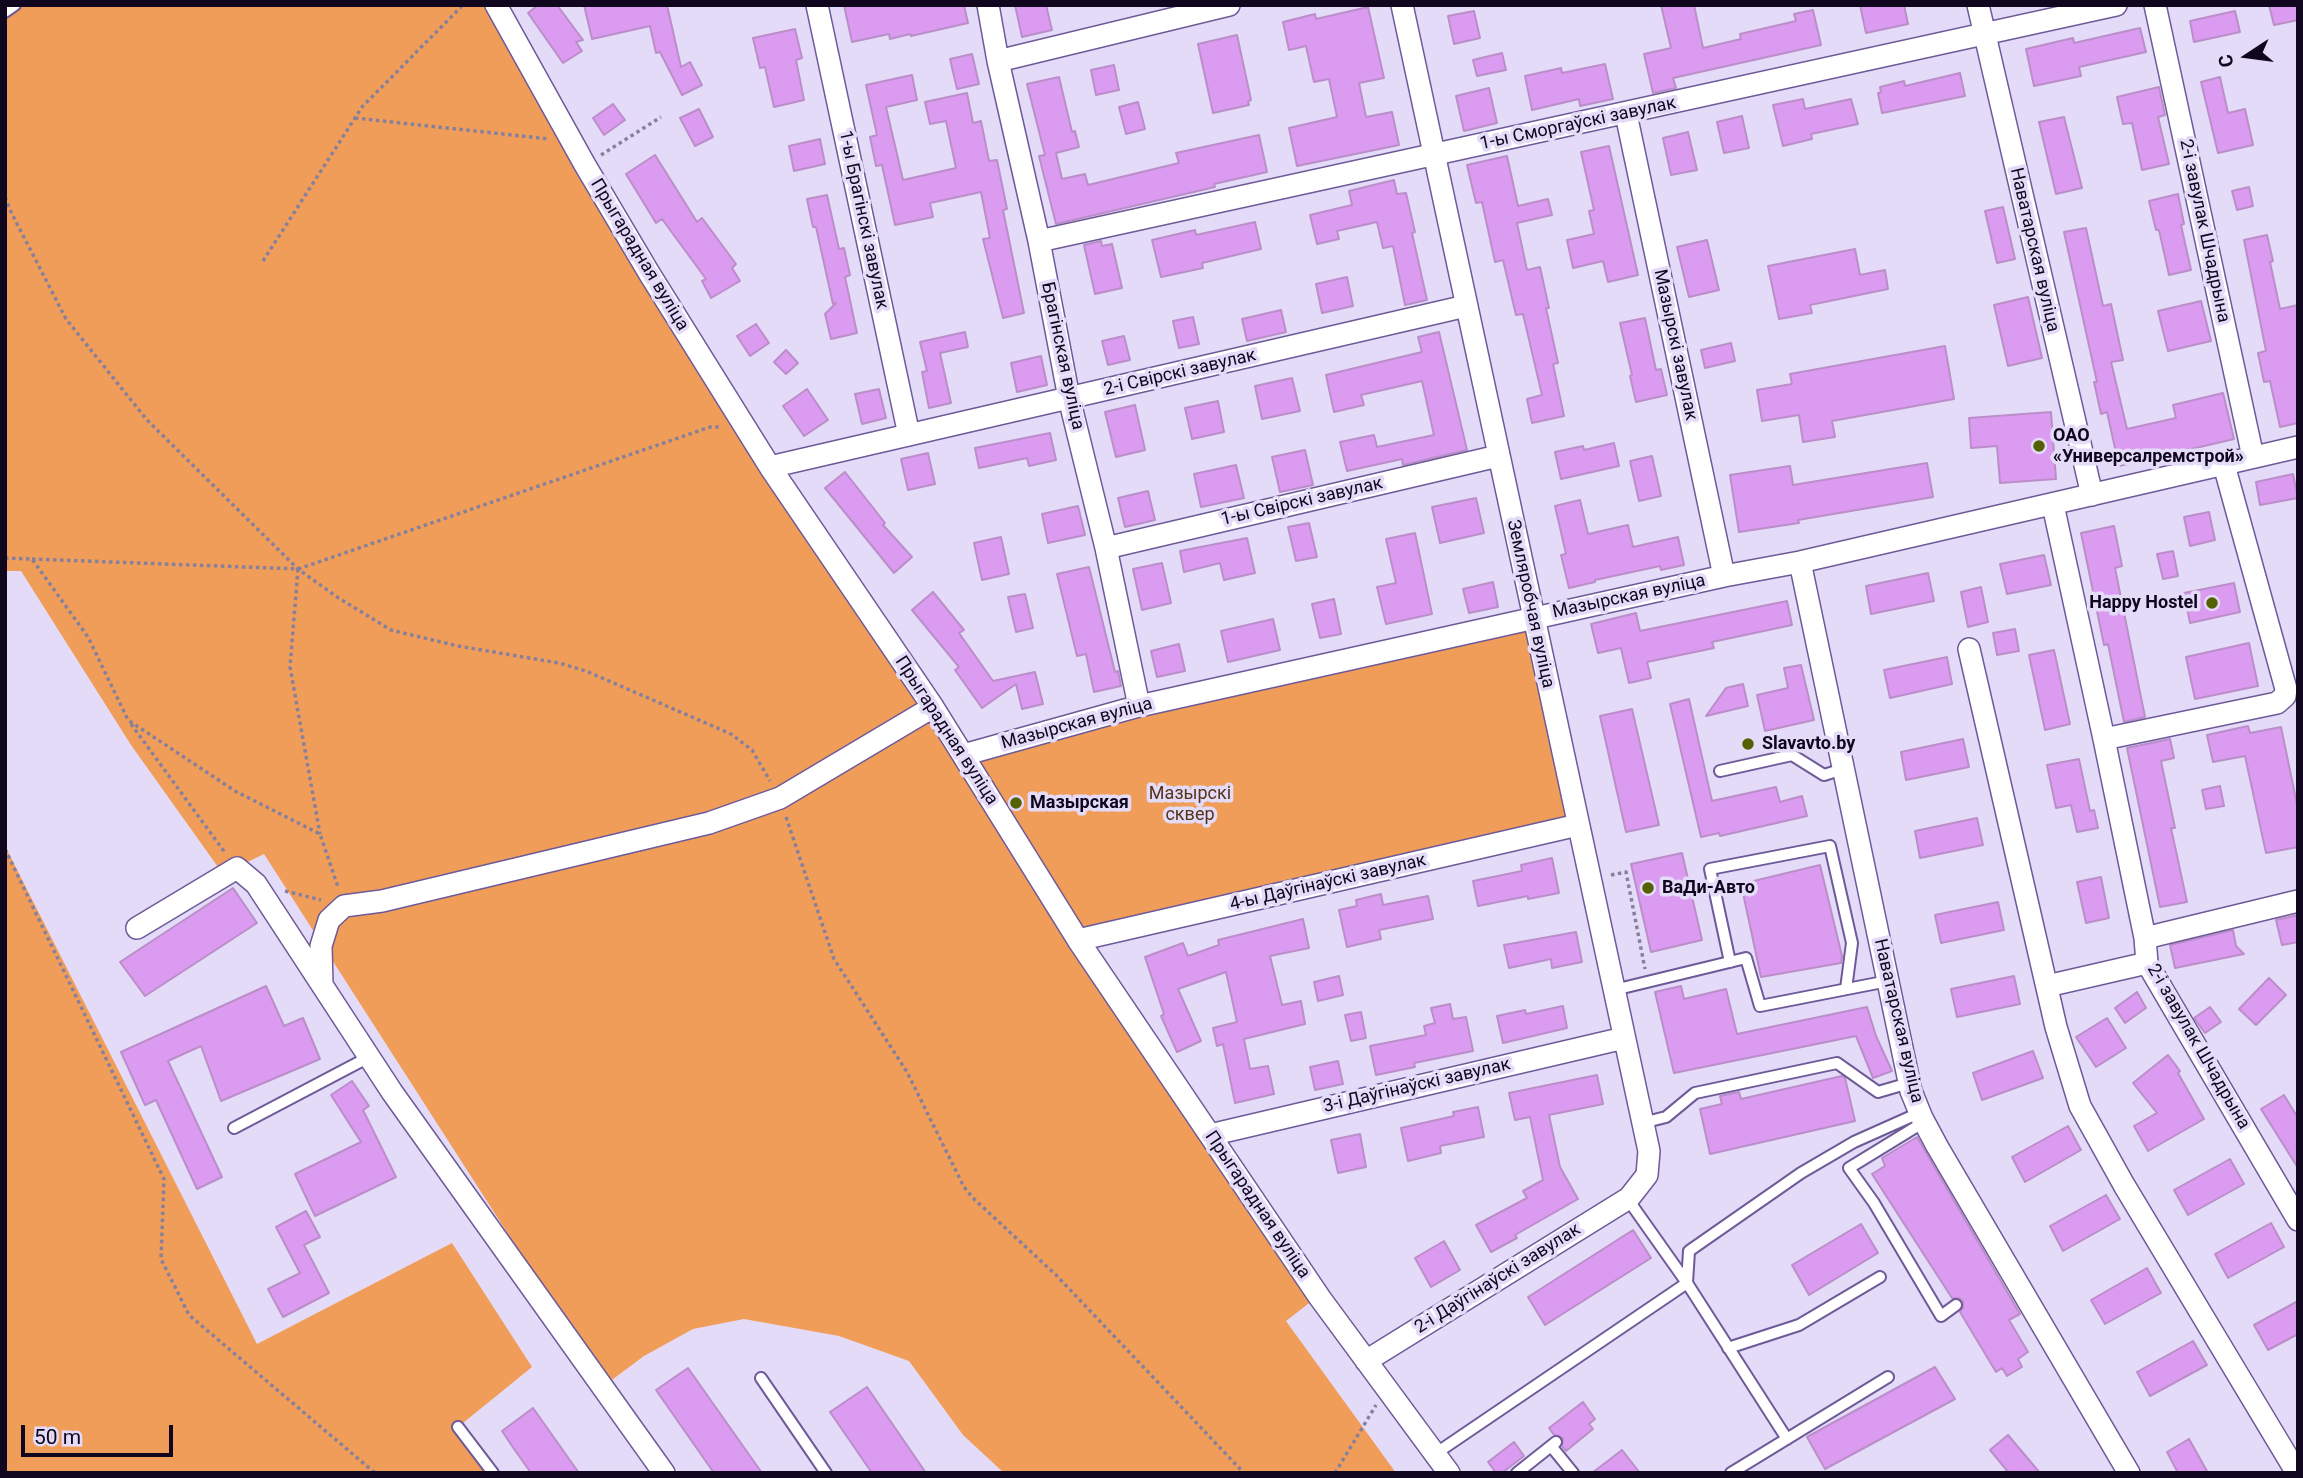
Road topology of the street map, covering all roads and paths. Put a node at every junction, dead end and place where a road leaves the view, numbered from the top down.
1 (463, 5) edge
2 (496, 5) edge
3 (817, 5) edge
4 (988, 5) edge
5 (1228, 5) edge
6 (1402, 5) edge
7 (1978, 5) edge
8 (2116, 5) edge
9 (2155, 5) edge
10 (14, 6) edge
11 (5, 10) edge
12 (1984, 33) junction
13 (998, 61) junction
14 (1626, 114) junction
15 (662, 117) dead end
16 (355, 118) junction
17 (572, 141) junction
18 (1434, 155) junction
19 (585, 165) junction
20 (5, 197) edge
21 (1039, 241) junction
22 (263, 261) dead end
23 (1466, 306) junction
24 (1069, 398) junction
25 (747, 429) junction
26 (909, 436) junction
27 (2298, 447) edge
28 (1499, 456) junction
29 (2253, 457) junction
30 (2224, 465) junction
31 (770, 467) junction
32 (2092, 495) junction
33 (2053, 505) junction
34 (1106, 548) junction
35 (5, 558) edge
36 (32, 559) junction
37 (1800, 562) junction
38 (298, 569) junction
39 (1724, 576) junction
40 (1533, 618) junction
41 (1969, 649) dead end
42 (1139, 706) junction
43 (933, 707) junction
44 (128, 720) junction
45 (2104, 739) junction
46 (963, 755) junction
47 (1843, 769) junction
48 (1720, 771) dead end
49 (780, 798) junction
50 (1578, 825) junction
51 (320, 834) junction
52 (5, 849) edge
53 (237, 868) junction
54 (256, 884) junction
55 (2298, 901) edge
56 (344, 906) junction
57 (137, 928) dead end
58 (2145, 938) junction
59 (1078, 940) junction
60 (1730, 962) junction
61 (2147, 963) junction
62 (1888, 981) junction
63 (322, 985) junction
64 (2047, 986) junction
65 (1846, 989) junction
66 (1614, 990) junction
67 (1624, 1038) junction
68 (369, 1057) junction
69 (1909, 1083) junction
70 (1922, 1117) junction
71 (1643, 1123) junction
72 (234, 1128) dead end
73 (1210, 1135) junction
74 (1629, 1198) junction
75 (2295, 1210) edge
76 (1880, 1277) dead end
77 (1687, 1283) junction
78 (1956, 1306) dead end
79 (1728, 1348) junction
80 (1366, 1361) junction
81 (1888, 1377) dead end
82 (761, 1378) dead end
83 (1387, 1388) junction
84 (458, 1427) dead end
85 (1787, 1438) junction
86 (1435, 1454) junction
87 (374, 1473) edge
88 (493, 1473) edge
89 (664, 1473) edge
90 (827, 1473) edge
91 (1244, 1473) edge
92 (1335, 1473) edge
93 (1449, 1473) edge
94 (1517, 1473) edge
95 (1573, 1473) edge
96 (1731, 1473) edge
97 (2129, 1473) edge
98 (2297, 1473) edge

1 - 16 path
2 - 17 street, Прыгарадная вуліца
3 - 26 street, 1-ы Брагінскі завулак
4 - 13 street, Брагінская вуліца
5 - 13 street
6 - 18 street, Земляробчая вуліца
7 - 12 street, Наватарская вуліца
8 - 12 street, 1-ы Сморгаўскі завулак
9 - 29 street, 2-і завулак Шчадрына
10 - 11 lane
12 - 14 street, 1-ы Сморгаўскі завулак
12 - 32 street, Наватарская вуліца
13 - 21 street, Брагінская вуліца
14 - 18 street, 1-ы Сморгаўскі завулак
14 - 39 street, Мазырскі завулак
15 - 19 path
16 - 17 path
16 - 22 path
17 - 19 street, Прыгарадная вуліца
18 - 21 street, 1-ы Сморгаўскі завулак
18 - 23 street, Земляробчая вуліца
19 - 25 street, Прыгарадная вуліца
20 - 38 path
21 - 24 street, Брагінская вуліца
23 - 24 street, 2-і Свірскі завулак
23 - 28 street, Земляробчая вуліца
24 - 26 street, 2-і Свірскі завулак
24 - 34 street, Брагінская вуліца
25 - 31 street, Прыгарадная вуліца
25 - 38 path
26 - 31 street, 2-і Свірскі завулак
27 - 29 street, Мазырская вуліца
28 - 34 street, 1-ы Свірскі завулак
28 - 40 street, Земляробчая вуліца
29 - 30 street, Мазырская вуліца
30 - 32 street, Мазырская вуліца
30 - 45 street
31 - 43 street, Прыгарадная вуліца
32 - 33 street, Мазырская вуліца
33 - 37 street, Мазырская вуліца
33 - 45 street, 2-і завулак Шчадрына
34 - 42 street, Брагінская вуліца
35 - 36 path
36 - 38 path
36 - 44 path
37 - 39 street, Мазырская вуліца
37 - 47 street, Наватарская вуліца
38 - 49 path
38 - 51 path
39 - 40 street, Мазырская вуліца
40 - 42 street, Мазырская вуліца
40 - 50 street, Земляробчая вуліца
41 - 64 street
42 - 46 street, Мазырская вуліца
43 - 46 street, Прыгарадная вуліца
43 - 49 street
44 - 51 path
44 - 53 path
45 - 58 street, 2-і завулак Шчадрына
46 - 59 street, Прыгарадная вуліца
47 - 48 lane
47 - 62 street, Наватарская вуліца
49 - 56 street
49 - 91 path
50 - 59 street, 4-ы Даўгінаўскі завулак
50 - 66 street, Земляробчая вуліца
51 - 56 path
52 - 87 path
53 - 54 street
53 - 57 street
54 - 56 path
54 - 63 street
55 - 58 street
56 - 63 street
58 - 61 street, 2-і завулак Шчадрына
59 - 73 street, Прыгарадная вуліца
60 - 65 lane
60 - 65 lane
60 - 66 lane
61 - 64 street
61 - 75 street, 2-і завулак Шчадрына
62 - 65 lane
62 - 69 street, Наватарская вуліца
63 - 68 street
64 - 98 street
66 - 67 street, Земляробчая вуліца
67 - 71 street, Земляробчая вуліца
67 - 73 street, 3-і Даўгінаўскі завулак
68 - 72 lane
68 - 89 street
69 - 70 street, Наватарская вуліца
69 - 71 lane
70 - 77 lane
70 - 78 lane
70 - 97 street, Наватарская вуліца
71 - 74 street, Земляробчая вуліца
73 - 80 street, Прыгарадная вуліца
74 - 77 lane
74 - 80 street, 2-і Даўгінаўскі завулак
76 - 79 lane
77 - 79 lane
77 - 86 lane
79 - 85 lane
80 - 83 street, Прыгарадная вуліца
81 - 85 lane
82 - 90 lane
83 - 86 street, Прыгарадная вуліца
83 - 92 path
84 - 88 lane
85 - 96 lane
86 - 93 street, Прыгарадная вуліца
94 - 95 lane

